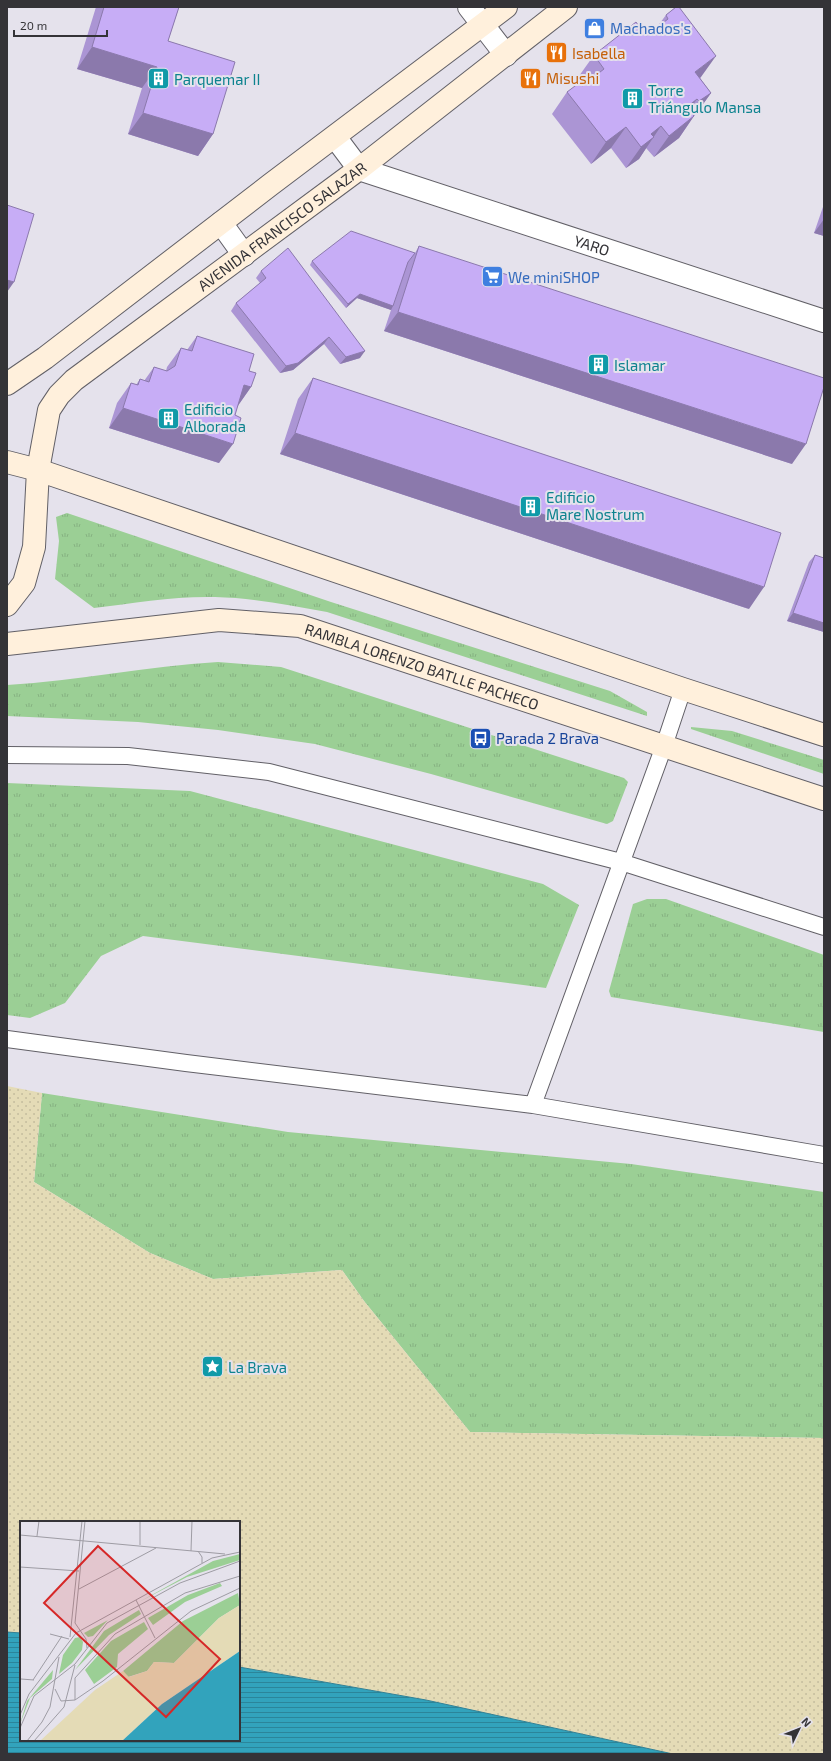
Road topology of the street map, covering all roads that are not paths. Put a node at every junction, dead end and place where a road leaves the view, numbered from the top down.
1 (469, 7) edge
2 (506, 7) edge
3 (566, 7) edge
4 (483, 25) junction
5 (506, 55) junction
6 (335, 137) junction
7 (359, 169) junction
8 (221, 223) junction
9 (244, 255) junction
10 (824, 321) edge
11 (7, 384) edge
12 (7, 462) edge
13 (38, 470) junction
14 (7, 606) edge
15 (7, 644) edge
16 (683, 689) junction
17 (824, 735) edge
18 (664, 746) junction
19 (7, 755) edge
20 (824, 799) edge
21 (621, 862) junction
22 (824, 927) edge
23 (7, 1039) edge
24 (533, 1105) junction
25 (824, 1155) edge

1 - 4 street
2 - 4 main road
3 - 5 main road, AVENIDA FRANCISCO SALAZAR
4 - 5 street
4 - 6 main road
5 - 7 main road, AVENIDA FRANCISCO SALAZAR
6 - 7 street
6 - 8 main road
7 - 9 main road, AVENIDA FRANCISCO SALAZAR
7 - 10 street, YARO
8 - 9 street
8 - 11 main road
9 - 13 main road, AVENIDA FRANCISCO SALAZAR
12 - 13 main road
13 - 14 main road, AVENIDA FRANCISCO SALAZAR
13 - 16 main road
15 - 18 main road, RAMBLA LORENZO BATLLE PACHECO
16 - 17 main road
16 - 18 lane
18 - 20 main road, RAMBLA LORENZO BATLLE PACHECO
18 - 21 lane
19 - 21 lane
21 - 22 lane
21 - 24 lane
23 - 24 lane
24 - 25 lane

